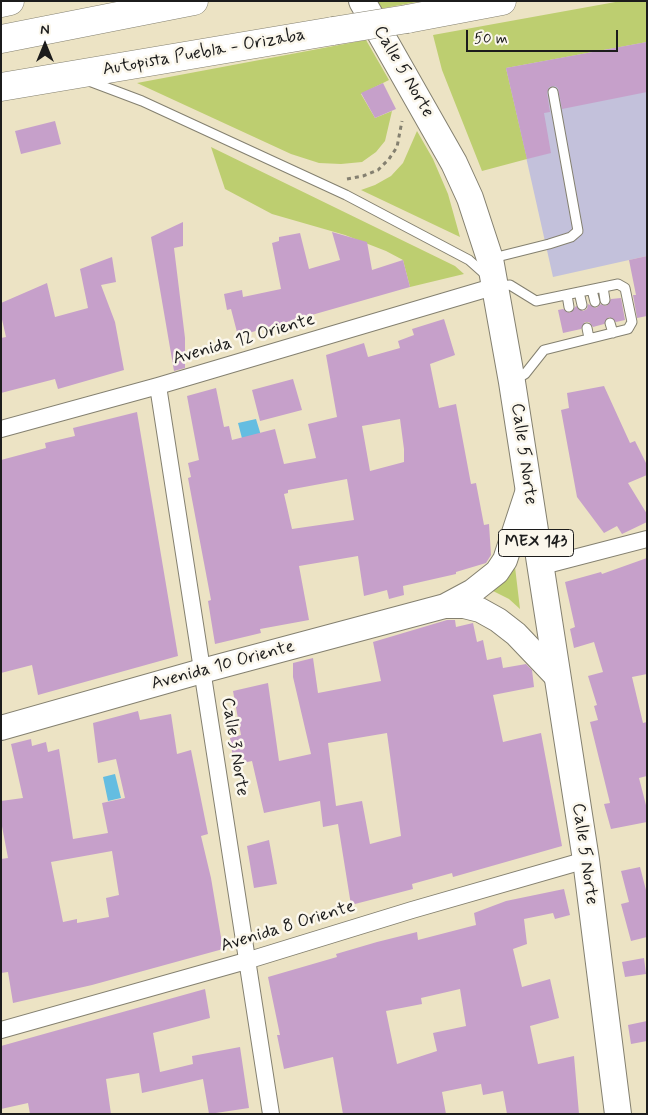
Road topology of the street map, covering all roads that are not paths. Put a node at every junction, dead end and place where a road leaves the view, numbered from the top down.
1 (10, 1) edge
2 (194, 1) edge
3 (362, 1) edge
4 (502, 1) edge
5 (1, 3) edge
6 (1, 38) edge
7 (72, 75) junction
8 (33, 82) junction
9 (1, 87) edge
10 (553, 92) dead end
11 (1, 98) edge
12 (490, 259) junction
13 (496, 286) junction
14 (603, 287) junction
15 (592, 290) junction
16 (580, 292) junction
17 (567, 295) junction
18 (605, 300) dead end
19 (595, 302) dead end
20 (582, 305) dead end
21 (570, 307) dead end
22 (610, 323) dead end
23 (599, 325) dead end
24 (587, 328) dead end
25 (574, 330) dead end
26 (613, 333) junction
27 (601, 336) junction
28 (589, 338) junction
29 (577, 341) junction
30 (512, 382) junction
31 (158, 386) junction
32 (1, 429) edge
33 (528, 490) junction
34 (647, 539) edge
35 (540, 567) junction
36 (445, 606) junction
37 (202, 671) junction
38 (557, 677) junction
39 (1, 728) edge
40 (586, 860) junction
41 (246, 961) junction
42 (1, 1030) edge
43 (272, 1114) edge
44 (618, 1114) edge

1 - 5 highway
2 - 6 highway
3 - 12 main road, Calle 5 Norte / MEX 143
4 - 7 highway, Autopista Puebla - Orizaba, bridge
7 - 8 highway, Autopista Puebla - Orizaba
7 - 13 lane
8 - 9 highway, Autopista Puebla - Orizaba
8 - 11 highway
10 - 12 lane
12 - 13 main road, Calle 5 Norte / MEX 143
13 - 17 lane
13 - 30 main road, Calle 5 Norte / MEX 143
13 - 31 street, Avenida 12 Oriente
14 - 15 lane
14 - 18 lane
14 - 26 lane
15 - 16 lane
15 - 19 lane
16 - 17 lane
16 - 20 lane
17 - 21 lane
22 - 26 lane
23 - 27 lane
24 - 28 lane
25 - 29 lane
26 - 27 lane
27 - 28 lane
28 - 29 lane
29 - 30 lane
30 - 33 main road, Calle 5 Norte / MEX 143
31 - 32 street, Avenida 12 Oriente
31 - 37 street, Calle 3 Norte
33 - 35 main road, Calle 5 Norte / MEX 143
33 - 36 street
34 - 35 street
35 - 38 main road, Calle 5 Norte / MEX 143
36 - 37 street, Avenida 10 Oriente
36 - 38 street
37 - 39 street, Avenida 10 Oriente
37 - 41 street, Calle 3 Norte
38 - 40 main road, Calle 5 Norte / MEX 143
40 - 41 street, Avenida 8 Oriente
40 - 44 main road, Calle 5 Norte / MEX 143
41 - 42 street, Avenida 8 Oriente
41 - 43 street, Calle 3 Norte

